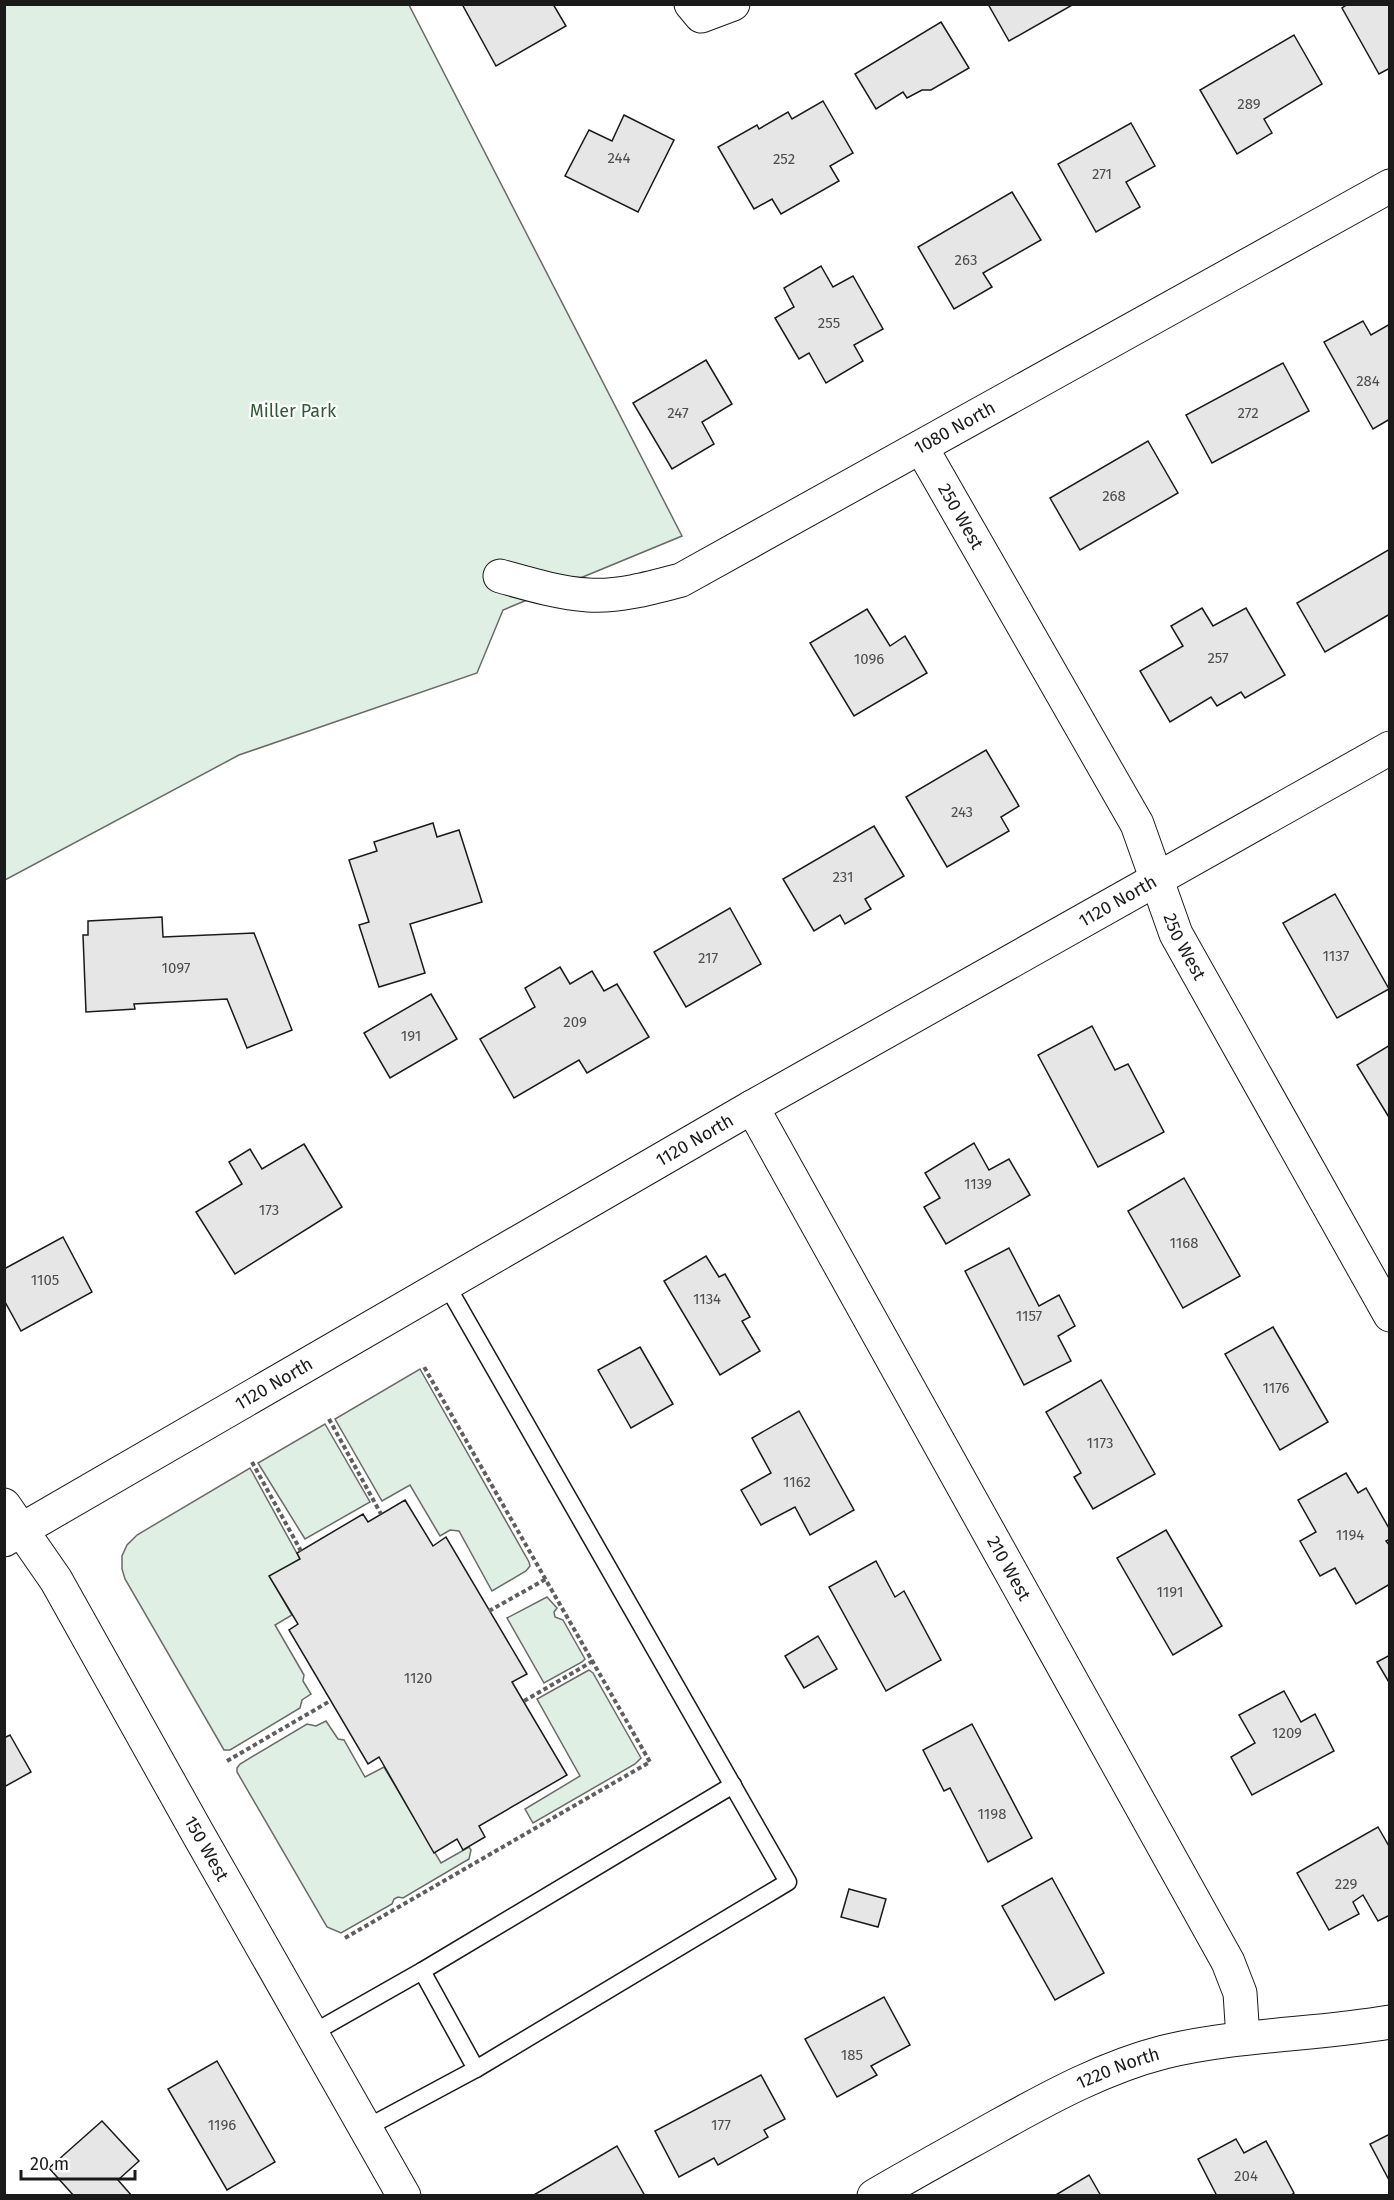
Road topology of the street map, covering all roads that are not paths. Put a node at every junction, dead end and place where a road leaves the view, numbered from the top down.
1 (733, 4) edge
2 (696, 10) edge
3 (1389, 186) edge
4 (921, 447) junction
5 (500, 576) dead end
6 (1389, 748) edge
7 (1157, 880) junction
8 (752, 1107) junction
9 (446, 1284) junction
10 (1389, 1316) edge
11 (10, 1525) edge
12 (733, 1785) junction
13 (422, 1971) junction
14 (1389, 2022) edge
15 (311, 2034) junction
16 (1243, 2038) junction
17 (476, 2069) junction
18 (366, 2128) junction
19 (915, 2186) edge
20 (398, 2193) edge
21 (874, 2196) edge

1 - 2 street
3 - 4 street, 1080 North
4 - 5 street, 1080 North
4 - 7 street, 250 West
6 - 7 street, 1120 North
7 - 8 street, 1120 North
7 - 10 street, 250 West
8 - 9 street, 1120 North
8 - 16 street, 210 West
9 - 11 street, 1120 North
9 - 12 lane
11 - 15 street, 150 West
12 - 13 lane
12 - 17 lane
13 - 15 lane
13 - 17 lane
14 - 16 street, 1220 North
15 - 18 street, 150 West
16 - 19 street, 1220 North
17 - 18 lane
18 - 20 street, 150 West
19 - 21 street, 1220 North

